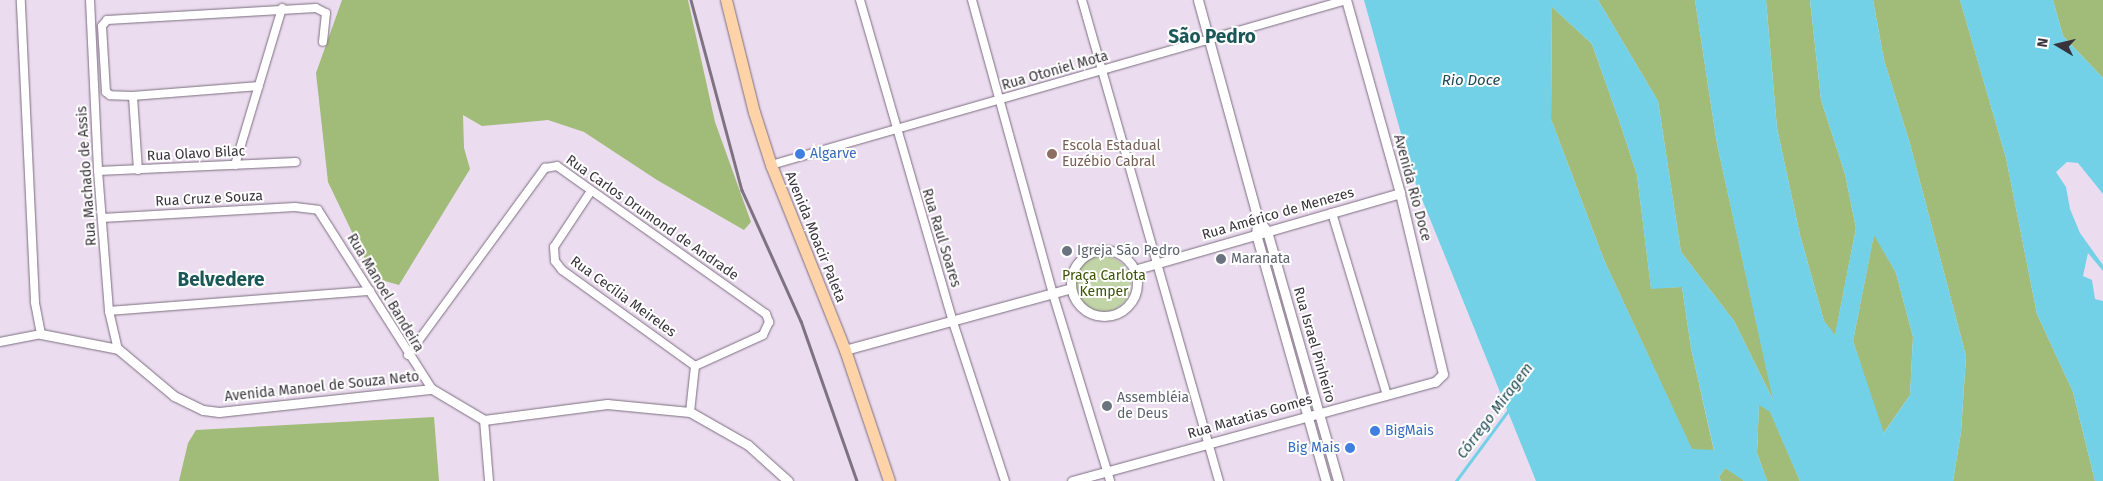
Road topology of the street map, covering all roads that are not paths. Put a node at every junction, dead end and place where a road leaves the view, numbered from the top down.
1 (21, 0) edge
2 (90, 0) edge
3 (726, 0) edge
4 (860, 0) edge
5 (972, 0) edge
6 (1082, 0) edge
7 (1198, 0) edge
8 (1346, 0) edge
9 (282, 8) junction
10 (1209, 40) junction
11 (323, 42) dead end
12 (1102, 70) junction
13 (259, 86) junction
14 (133, 96) junction
15 (1000, 99) junction
16 (895, 129) junction
17 (296, 162) dead end
18 (234, 165) junction
19 (771, 165) junction
20 (138, 170) junction
21 (98, 171) junction
22 (591, 191) junction
23 (1400, 193) junction
24 (318, 210) joint
25 (1332, 213) junction
26 (102, 218) junction
27 (1258, 219) junction
28 (1267, 231) junction
29 (1256, 234) junction
30 (1157, 262) junction
31 (1134, 270) junction
32 (1071, 288) junction
33 (370, 291) junction
34 (1053, 294) junction
35 (109, 311) junction
36 (952, 318) junction
37 (41, 334) junction
38 (0, 342) edge
39 (118, 349) junction
40 (845, 350) junction
41 (408, 356) junction
42 (695, 366) junction
43 (1435, 382) joint
44 (432, 389) junction
45 (1387, 395) junction
46 (690, 412) junction
47 (1320, 412) junction
48 (1307, 416) junction
49 (484, 420) junction
50 (1208, 444) junction
51 (1109, 476) edge
52 (489, 481) edge
53 (788, 481) edge
54 (889, 481) edge
55 (1006, 481) edge
56 (1072, 481) edge
57 (1219, 481) edge
58 (1326, 481) edge
59 (1338, 481) edge

1 - 37 street
2 - 21 street, Rua Machado de Assis
3 - 19 main road, Avenida Moacir Paleta
4 - 16 street, Rua Raul Soares
5 - 15 street
6 - 12 street
7 - 10 street, Rua Israel Pinheiro
8 - 10 street, Rua Otoniel Mota
8 - 23 street, Avenida Rio Doce
9 - 11 street
9 - 13 street
9 - 14 street
10 - 12 street, Rua Otoniel Mota
10 - 27 street, Rua Israel Pinheiro
12 - 15 street, Rua Otoniel Mota
12 - 30 street
13 - 14 street
13 - 18 street
14 - 20 street
15 - 16 street, Rua Otoniel Mota
15 - 34 street
16 - 19 street, Rua Otoniel Mota
16 - 36 street, Rua Raul Soares
17 - 18 street, Rua Olavo Bilac
18 - 20 street, Rua Olavo Bilac
19 - 40 main road, Avenida Moacir Paleta
20 - 21 street, Rua Olavo Bilac
21 - 26 street, Rua Machado de Assis
22 - 41 street, Rua Carlos Drumond de Andrade
22 - 42 street, Rua Cecília Meireles
22 - 42 street, Rua Carlos Drumond de Andrade
23 - 25 street, Rua Américo de Menezes
23 - 43 street, Avenida Rio Doce
24 - 26 street, Rua Cruz e Souza
24 - 33 street, Rua Manoel Bandeira
25 - 28 street, Rua Américo de Menezes
25 - 45 street
26 - 35 street, Rua Machado de Assis
27 - 28 street, Rua Israel Pinheiro
27 - 29 street, Rua Israel Pinheiro
28 - 29 street, Rua Américo de Menezes
28 - 47 street, Rua Israel Pinheiro
29 - 30 street, Rua Américo de Menezes
29 - 48 street, Rua Israel Pinheiro
30 - 31 street, Rua Américo de Menezes
30 - 50 street
31 - 32 street
31 - 32 street
32 - 34 street
33 - 35 street
33 - 41 street, Rua Manoel Bandeira
34 - 36 street
34 - 51 street
35 - 39 street, Rua Machado de Assis
36 - 40 street
36 - 55 street, Rua Raul Soares
37 - 38 street, Avenida Manoel de Souza Neto
37 - 39 street, Avenida Manoel de Souza Neto
39 - 44 street, Avenida Manoel de Souza Neto
40 - 54 main road, Avenida Moacir Paleta
41 - 44 street, Rua Manoel Bandeira
42 - 46 street
43 - 45 street, Rua Matatias Gomes
44 - 49 street, Avenida Manoel de Souza Neto
45 - 47 street, Rua Matatias Gomes
46 - 49 street
46 - 53 street
47 - 48 street, Rua Matatias Gomes
47 - 59 street, Rua Israel Pinheiro
48 - 50 street, Rua Matatias Gomes
48 - 58 street, Rua Israel Pinheiro
49 - 52 street
50 - 51 street, Rua Matatias Gomes
50 - 57 street
51 - 56 street, Rua Matatias Gomes

